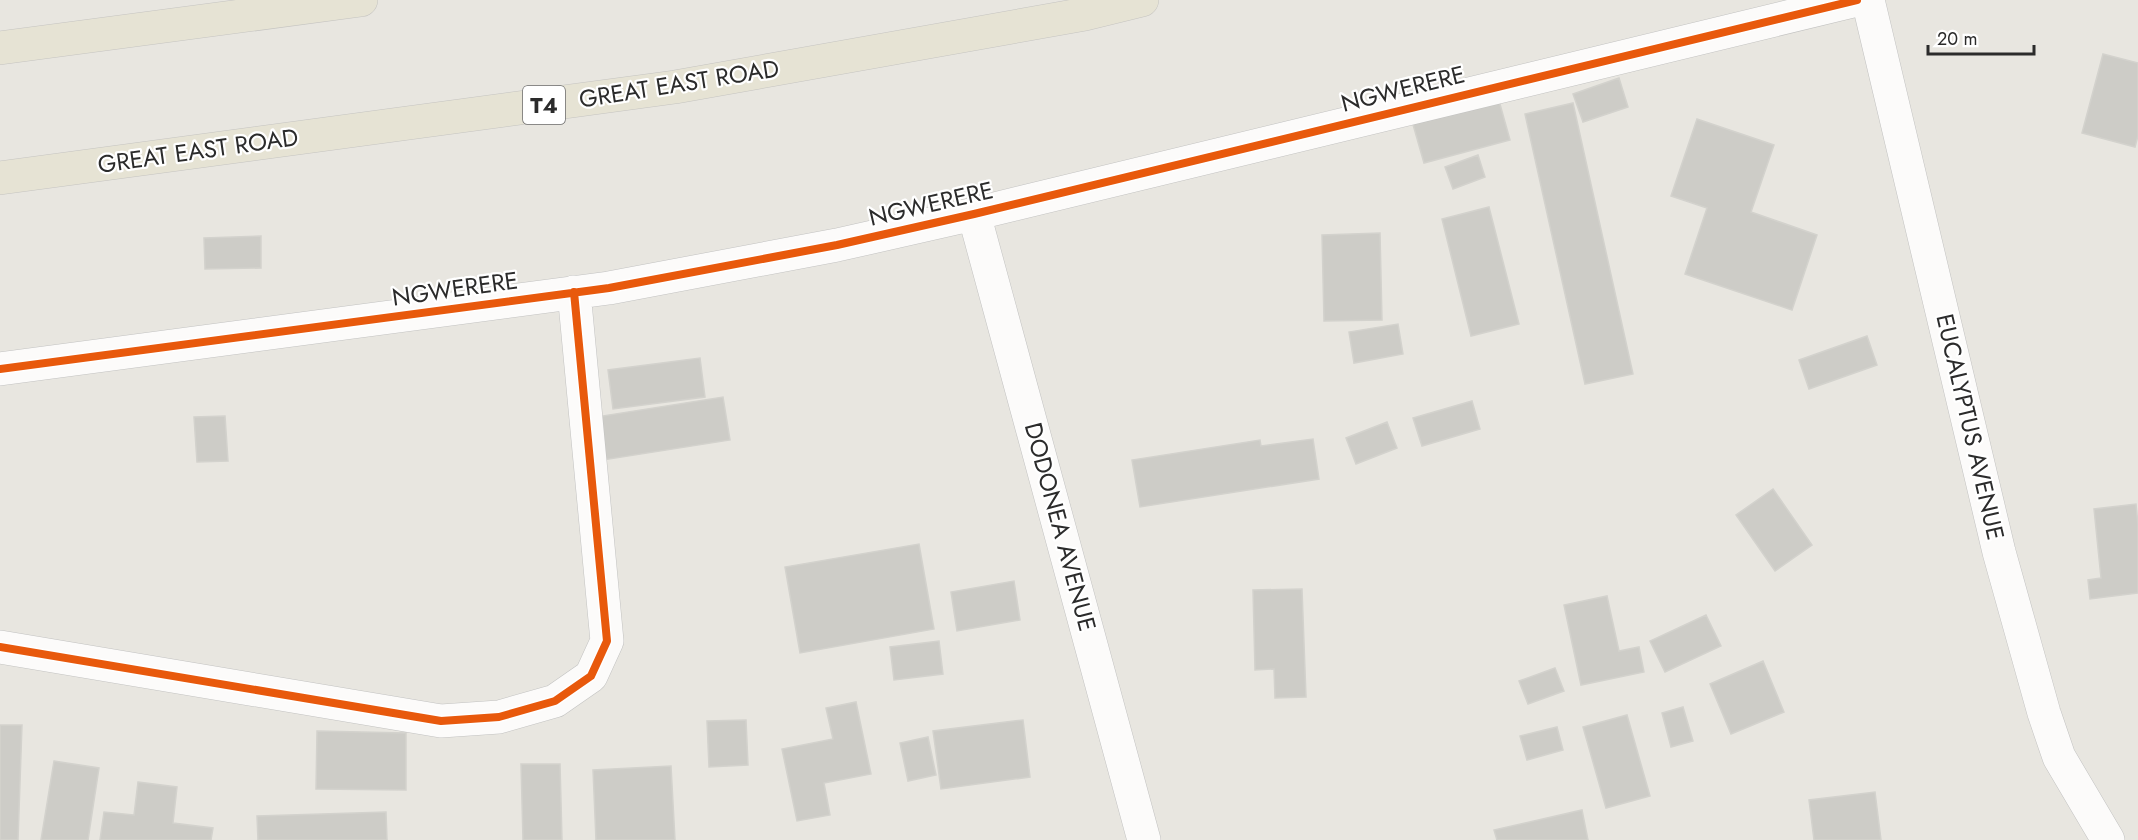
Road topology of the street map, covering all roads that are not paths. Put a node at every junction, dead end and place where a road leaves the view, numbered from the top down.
1 (361, 0) edge
2 (1142, 0) edge
3 (1857, 0) edge
4 (1868, 0) edge
5 (0, 48) edge
6 (0, 178) edge
7 (974, 214) junction
8 (574, 292) junction
9 (0, 369) edge
10 (0, 647) edge
11 (1144, 840) edge
12 (2108, 840) edge

1 - 5 main road
2 - 6 main road, GREAT EAST ROAD / T4
3 - 7 street, NGWERERE
4 - 12 street, EUCALYPTUS AVENUE
7 - 8 street, NGWERERE
7 - 11 street, DODONEA AVENUE
8 - 9 street, NGWERERE
8 - 10 street

